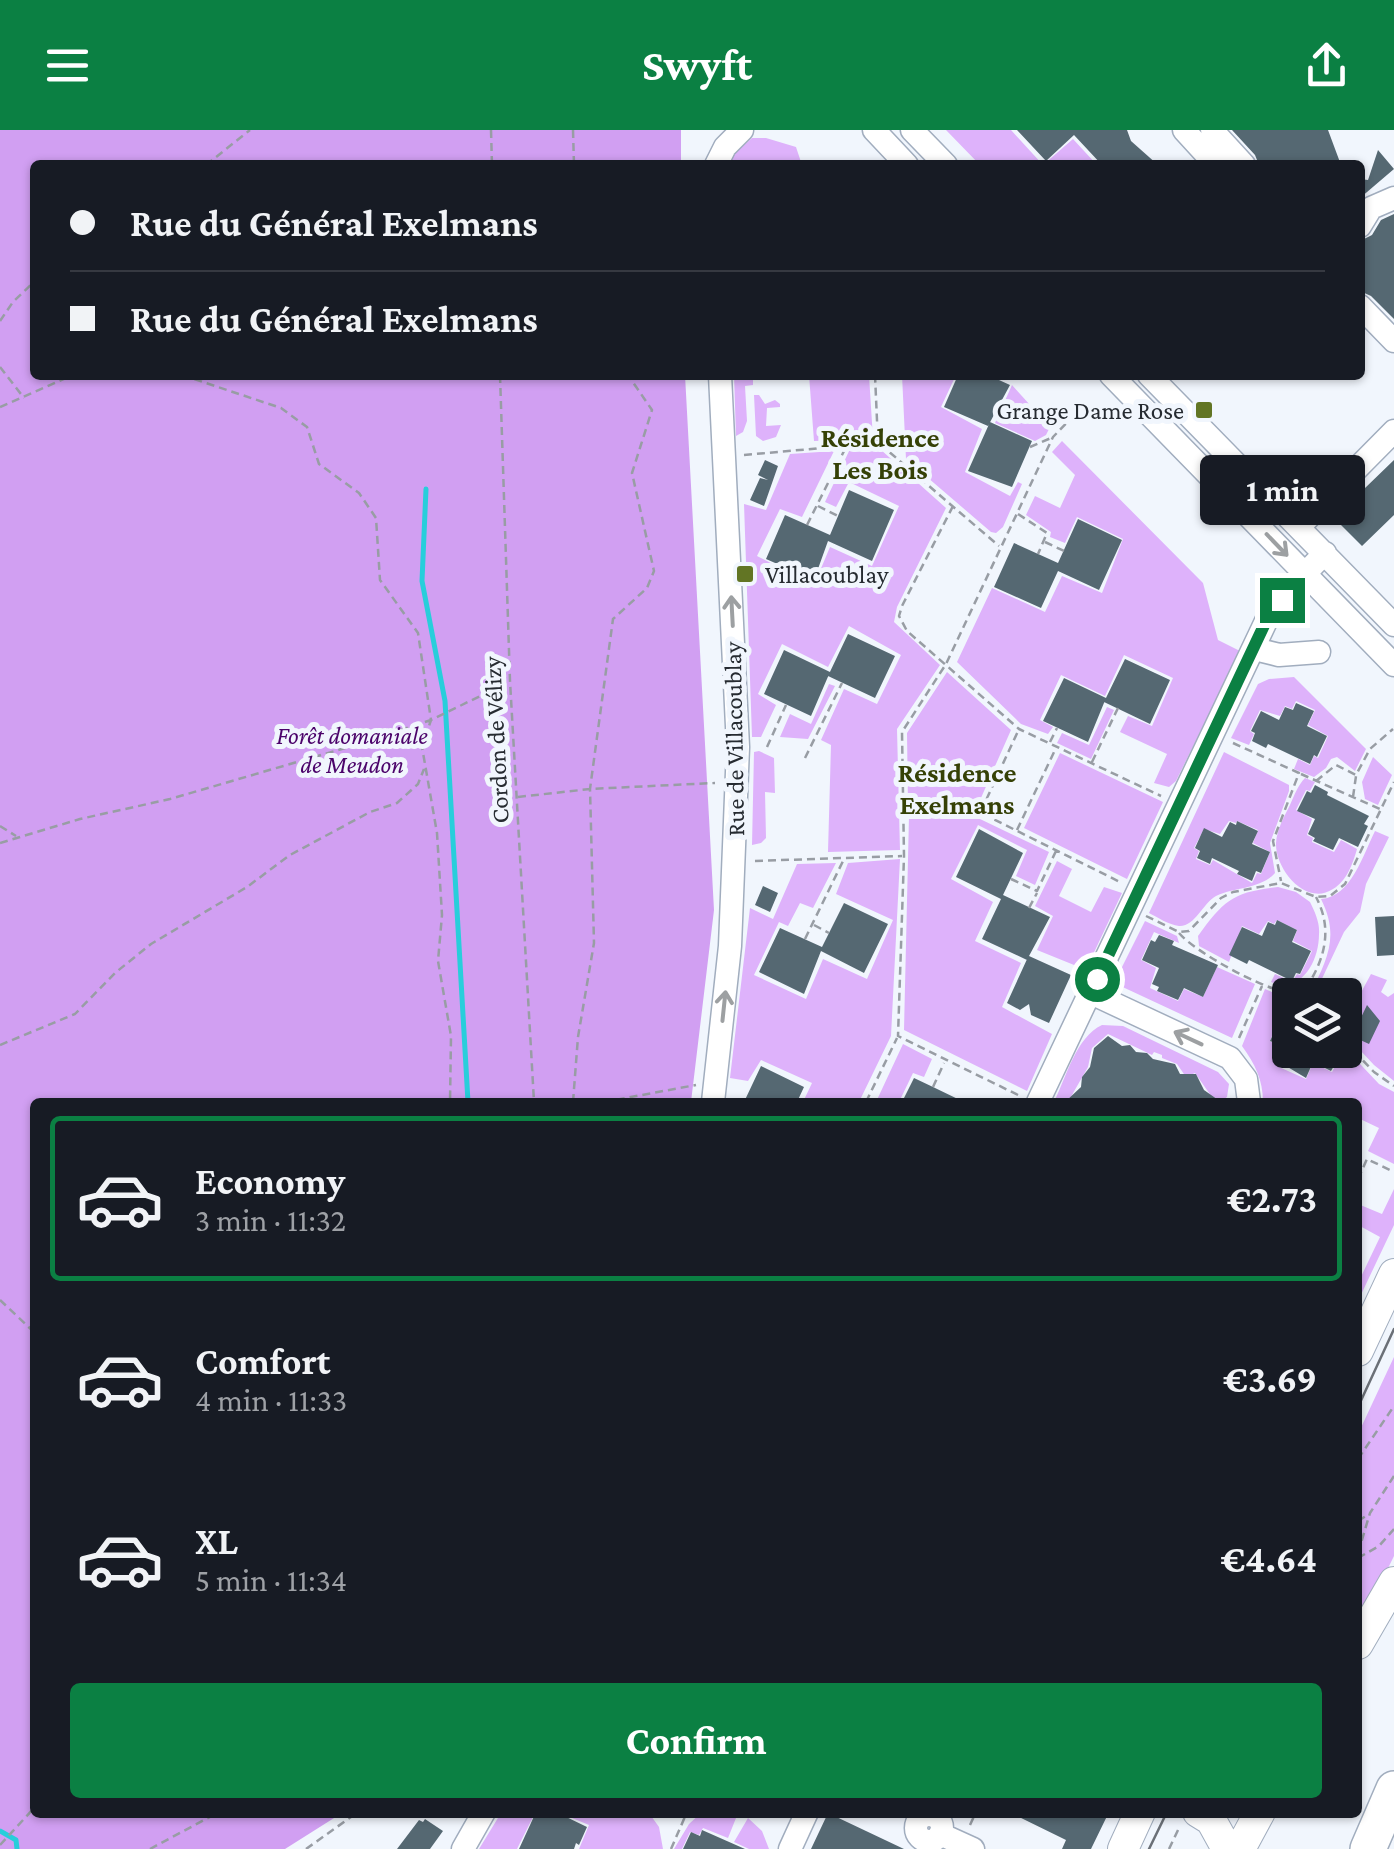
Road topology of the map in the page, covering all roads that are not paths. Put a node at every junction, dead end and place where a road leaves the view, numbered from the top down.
1 (742, 130) edge
2 (874, 130) edge
3 (912, 130) edge
4 (1184, 130) edge
5 (1212, 130) edge
6 (718, 160) edge
7 (902, 160) edge
8 (941, 160) edge
9 (1211, 160) edge
10 (1239, 160) edge
11 (1394, 198) edge
12 (1365, 218) edge
13 (1365, 311) edge
14 (1394, 341) edge
15 (720, 380) edge
16 (1116, 380) edge
17 (1157, 380) edge
18 (1394, 431) edge
19 (1299, 527) junction
20 (1325, 553) junction
21 (1304, 574) junction
22 (1394, 625) edge
23 (1254, 648) junction
24 (1319, 652) dead end
25 (1394, 665) edge
26 (1091, 993) junction
27 (713, 1098) edge
28 (1033, 1098) edge
29 (1248, 1098) edge
30 (1394, 1274) edge
31 (1362, 1342) edge
32 (1394, 1582) edge
33 (1362, 1637) edge
34 (1394, 1789) edge
35 (481, 1818) edge
36 (804, 1818) edge
37 (908, 1818) edge
38 (1137, 1818) edge
39 (1257, 1818) edge
40 (1188, 1821) edge
41 (463, 1849) edge
42 (790, 1849) edge
43 (974, 1849) edge
44 (1123, 1849) edge
45 (1226, 1849) edge
46 (1240, 1849) edge
47 (1368, 1849) edge

1 - 6 street
2 - 7 street
3 - 8 street
4 - 9 street
5 - 10 street
11 - 12 street
13 - 14 street
27 -> 15 street, Rue de Villacoublay
16 -> 21 street
17 - 19 street
18 - 19 street
19 - 20 street
20 - 21 street
20 - 22 street
21 - 23 street
21 - 25 street
23 - 24 street
23 - 26 street
26 - 28 street
29 -> 26 street
30 - 31 main road
32 - 33 main road
34 - 47 highway
35 - 41 street
36 - 42 street
37 - 43 street
38 - 44 main road
39 - 46 main road
40 - 45 main road

